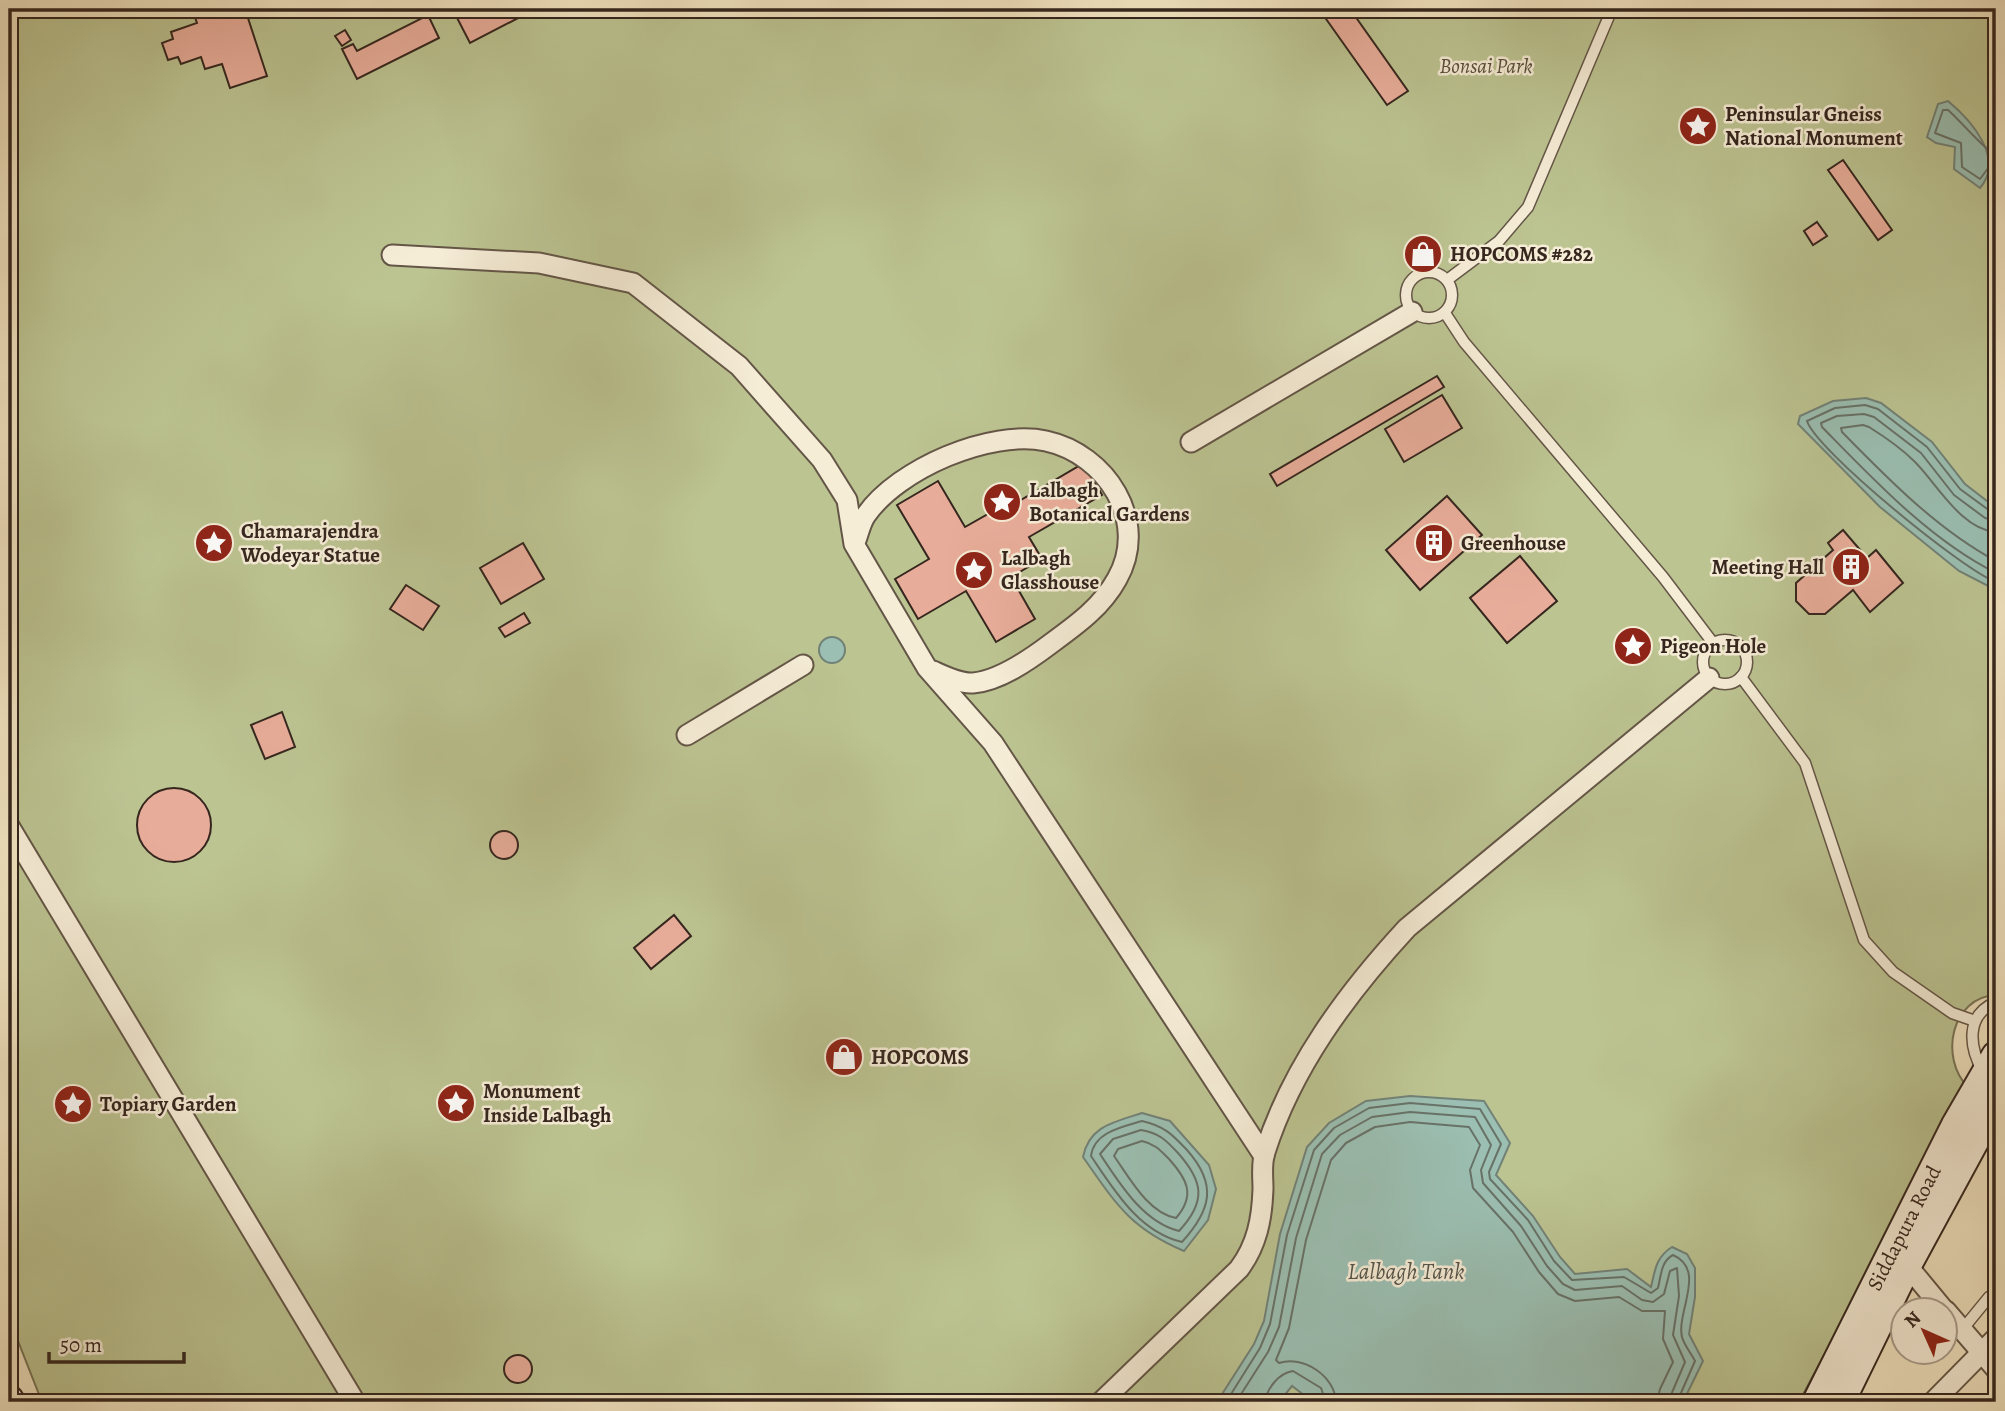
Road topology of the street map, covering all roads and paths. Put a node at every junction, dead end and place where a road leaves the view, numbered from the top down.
1 (1612, 9) edge
2 (392, 255) dead end
3 (1447, 280) junction
4 (1412, 312) junction
5 (1445, 313) junction
6 (1191, 442) dead end
7 (854, 544) junction
8 (1713, 643) junction
9 (803, 665) dead end
10 (928, 668) junction
11 (1741, 677) junction
12 (1709, 678) junction
13 (687, 735) dead end
14 (9, 826) edge
15 (1996, 1002) edge
16 (1975, 1021) junction
17 (1991, 1065) edge
18 (1996, 1101) edge
19 (1264, 1156) junction
20 (1900, 1257) junction
21 (1933, 1296) edge
22 (1989, 1297) dead end
23 (1960, 1328) edge
24 (1962, 1330) junction
25 (1996, 1338) edge
26 (1982, 1354) junction
27 (1996, 1369) edge
28 (355, 1402) edge
29 (1101, 1402) edge
30 (1817, 1402) edge
31 (1840, 1402) edge
32 (1933, 1402) edge

1 - 3 lane
2 - 7 street
3 - 4 lane
3 - 5 lane
4 - 5 lane
4 - 6 street
5 - 8 lane
7 - 10 street
7 - 10 street
8 - 11 lane
8 - 12 lane
9 - 13 street
10 - 19 street
11 - 12 lane
11 - 16 lane
12 - 19 street
14 - 28 street
15 - 16 lane
16 - 17 lane
17 - 20 main road, Siddapura Road
18 - 20 main road, Siddapura Road
19 - 29 street
20 - 21 street
20 - 30 main road, Siddapura Road
20 - 31 main road, Siddapura Road
22 - 24 lane
23 - 24 street
24 - 26 street
25 - 26 street
26 - 27 street
26 - 32 street

